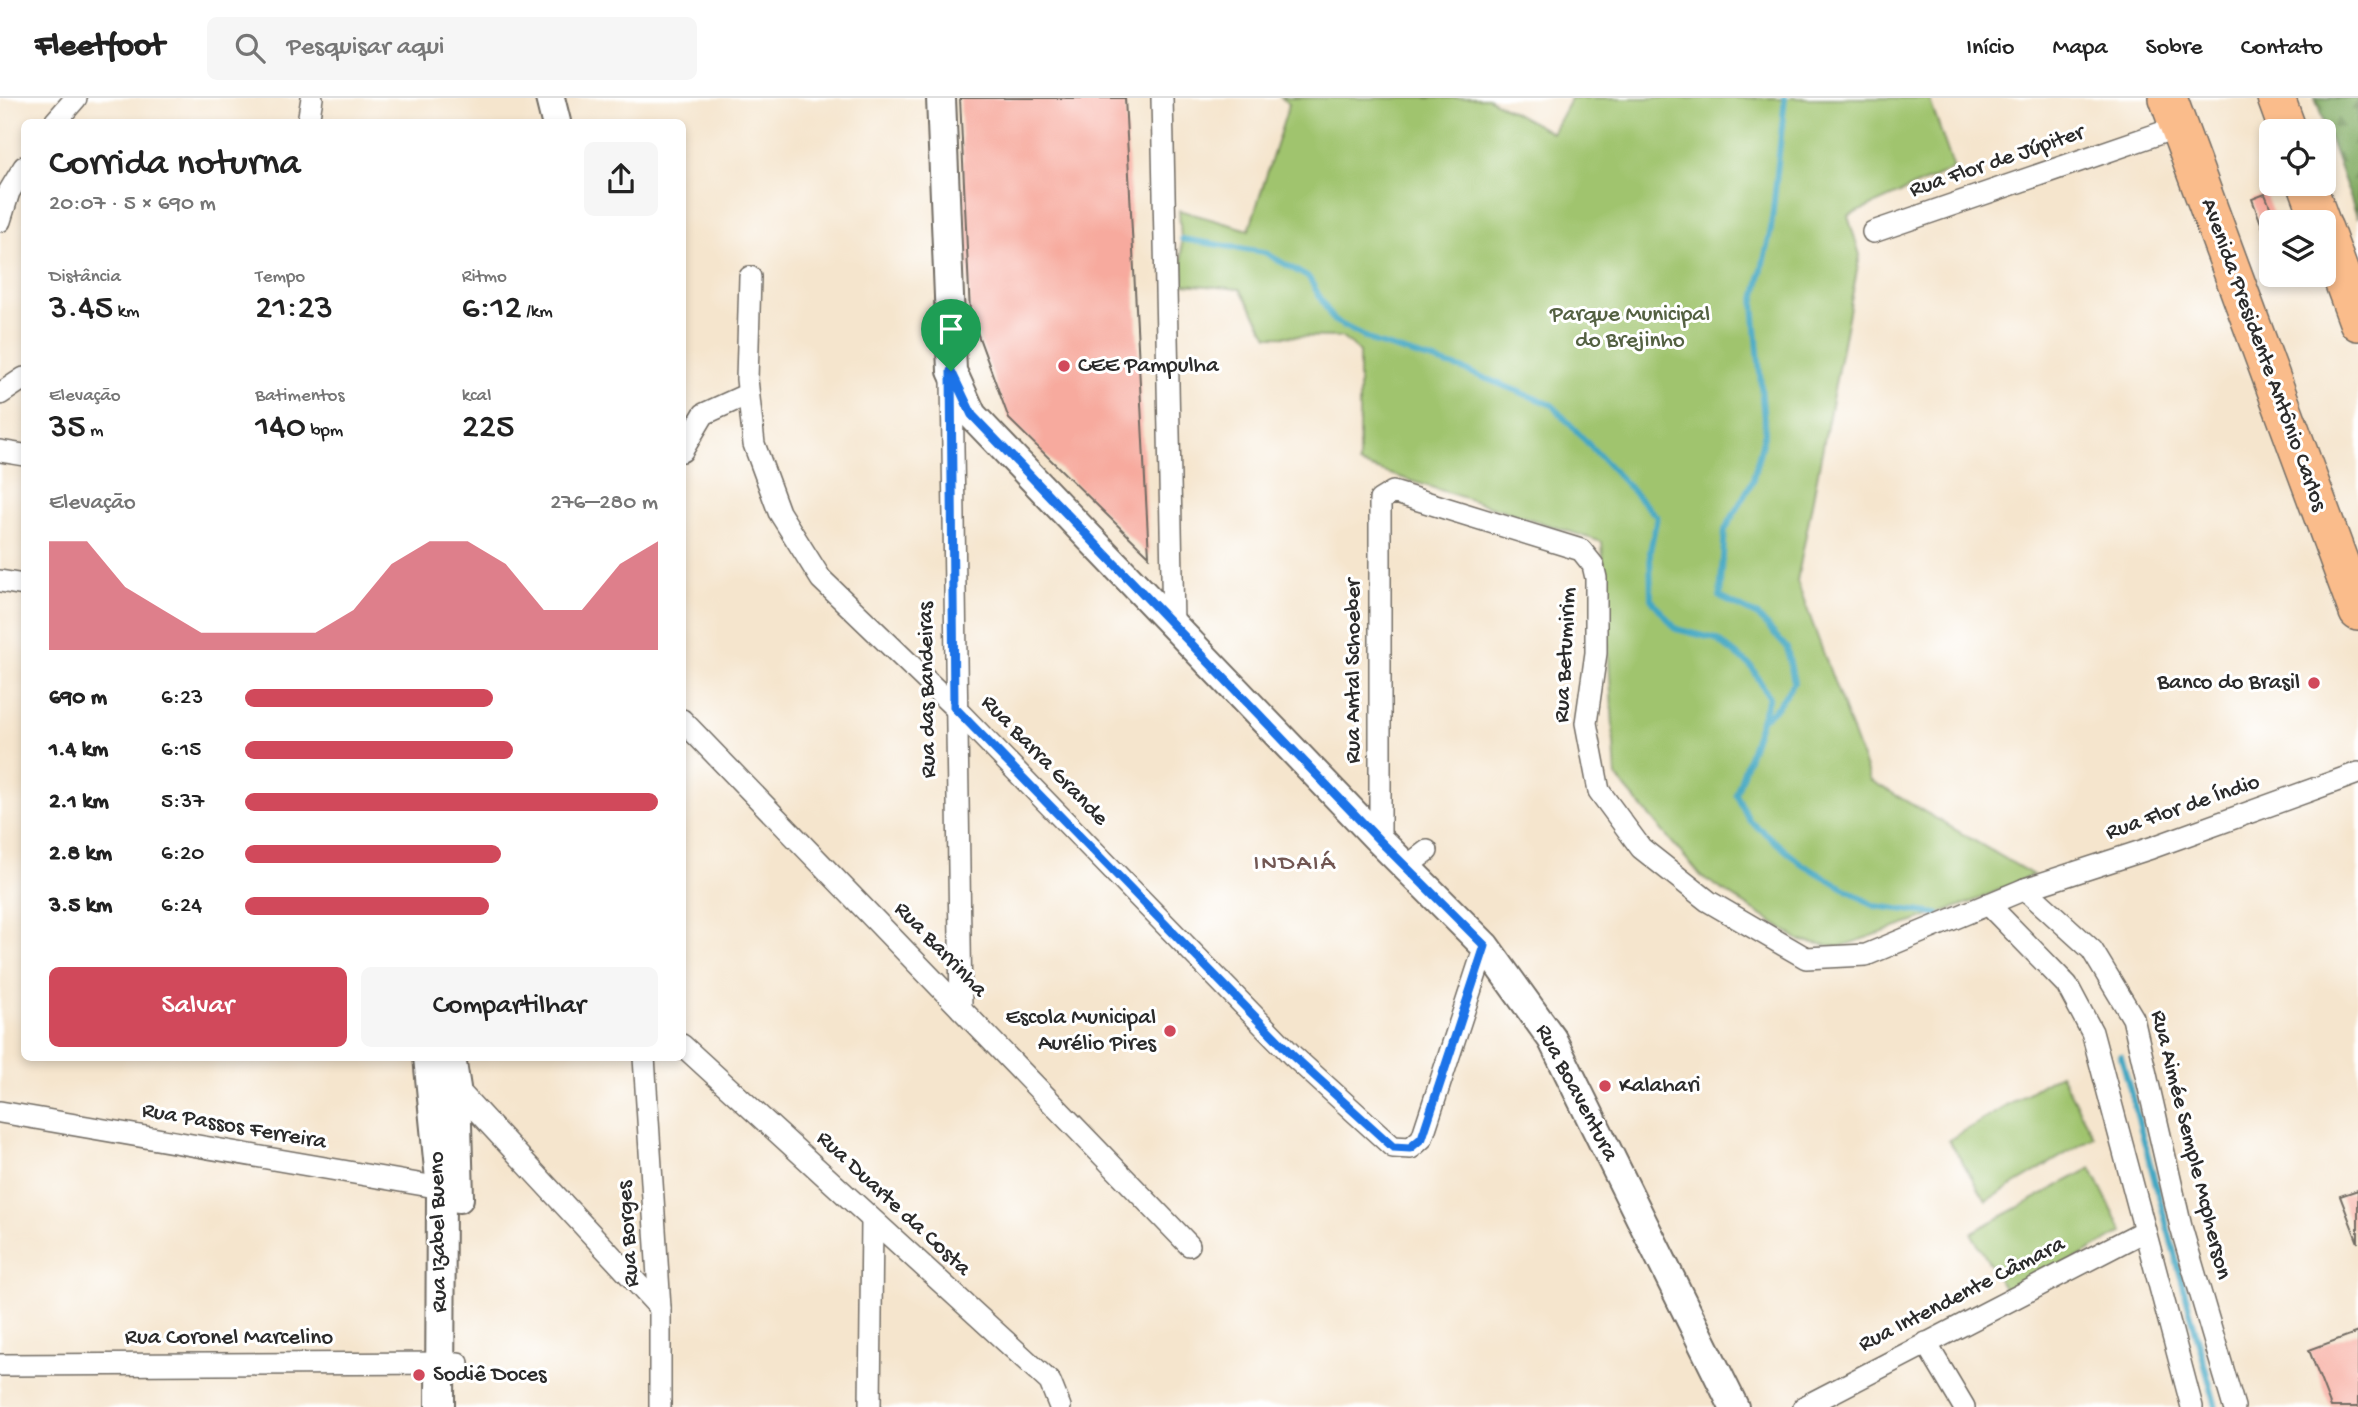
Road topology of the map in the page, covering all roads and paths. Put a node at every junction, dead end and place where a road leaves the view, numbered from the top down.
1 (76, 98) edge
2 (312, 98) edge
3 (550, 98) edge
4 (941, 98) edge
5 (1162, 98) edge
6 (2276, 98) edge
7 (2173, 113) edge
8 (58, 119) edge
9 (308, 119) edge
10 (555, 119) edge
11 (2284, 119) edge
12 (21, 172) edge
13 (0, 221) edge
14 (1874, 232) dead end
15 (2336, 262) edge
16 (750, 277) dead end
17 (2358, 322) edge
18 (951, 371) junction
19 (21, 380) edge
20 (0, 394) edge
21 (748, 394) junction
22 (686, 444) edge
23 (0, 451) edge
24 (21, 455) edge
25 (1380, 500) joint
26 (0, 581) edge
27 (21, 584) edge
28 (2358, 612) edge
29 (1173, 623) junction
30 (954, 707) junction
31 (686, 724) edge
32 (2358, 773) edge
33 (1380, 841) junction
34 (2025, 889) junction
35 (1992, 916) junction
36 (1485, 946) junction
37 (961, 1009) junction
38 (686, 1049) edge
39 (429, 1061) edge
40 (437, 1061) edge
41 (452, 1061) edge
42 (644, 1061) edge
43 (463, 1105) junction
44 (0, 1112) edge
45 (450, 1190) junction
46 (872, 1220) junction
47 (2144, 1231) junction
48 (1189, 1245) dead end
49 (660, 1308) junction
50 (1926, 1343) junction
51 (450, 1363) junction
52 (0, 1365) edge
53 (440, 1407) edge
54 (457, 1407) edge
55 (660, 1407) edge
56 (870, 1407) edge
57 (1060, 1407) edge
58 (1734, 1407) edge
59 (1804, 1407) edge
60 (1964, 1407) edge
61 (2192, 1407) edge
62 (2234, 1407) edge

1 - 8 street
2 - 9 street
3 - 10 street
4 - 18 street, Rua Boaventura
5 - 29 street
6 - 11 highway
7 - 14 street, Rua Flor de Júpiter
7 - 28 highway, Avenida Presidente Antônio Carlos
12 - 13 street
15 - 17 highway
16 - 21 street, Rua Barra Grande
18 - 29 street, Rua Boaventura
18 - 30 street, Rua das Bandeiras
19 - 20 street
21 - 22 street
21 - 30 street, Rua Barra Grande
23 - 24 street
25 - 33 street, Rua Antal Schoeber
25 - 35 street, Rua Betumirim
26 - 27 street
29 - 33 street, Rua Boaventura
30 - 36 street, Rua Barra Grande
30 - 37 street, Rua das Bandeiras
31 - 37 street, Rua Barrinha
32 - 34 street, Rua Flor de Índio
33 - 36 street, Rua Boaventura
34 - 35 street, Rua Betumirim
34 - 62 street, Rua Aimée Semple Mcpherson
35 - 47 street
36 - 58 street, Rua Boaventura
37 - 48 street, Rua Barrinha
38 - 46 street, Rua Duarte da Costa
39 - 45 street, Rua Izabel Bueno
40 - 43 street
41 - 43 street, Rua Izabel Bueno
42 - 49 street, Rua Borges
43 - 45 street, Rua Izabel Bueno
43 - 49 street
44 - 45 street, Rua Passos Ferreira
45 - 51 street, Rua Izabel Bueno
46 - 56 street
46 - 57 street, Rua Duarte da Costa
47 - 50 street, Rua Intendente Câmara
47 - 61 street
49 - 55 street, Rua Borges
50 - 59 street, Rua Intendente Câmara
50 - 60 street
51 - 52 street, Rua Coronel Marcelino
51 - 53 street, Rua Izabel Bueno
51 - 54 street, Rua Izabel Bueno

